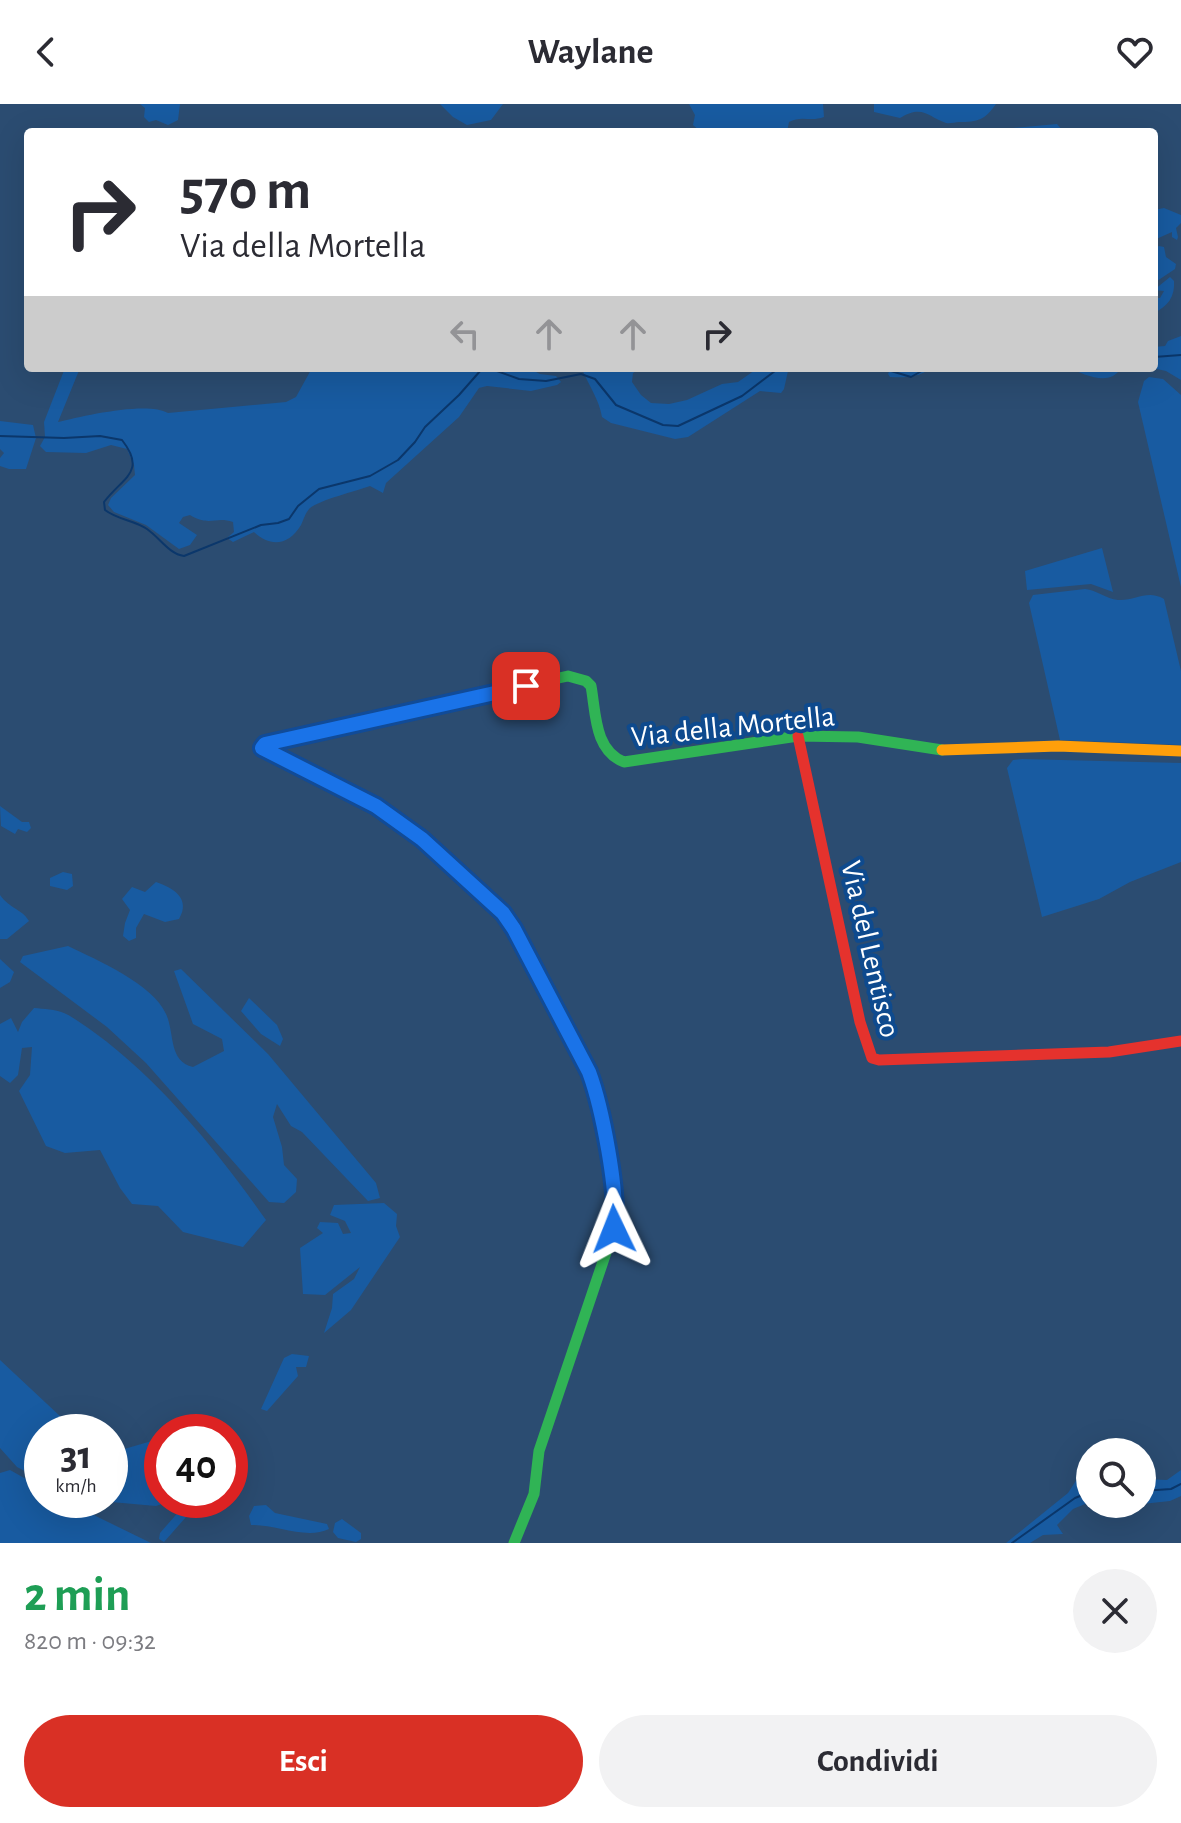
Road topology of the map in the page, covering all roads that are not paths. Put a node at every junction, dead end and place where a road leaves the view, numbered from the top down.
1 (798, 736) junction
2 (1181, 751) edge
3 (1181, 1041) edge
4 (514, 1543) edge

1 - 2 street, Via della Mortella
1 - 3 street, Via del Lentisco
1 - 4 street, Via della Mortella

